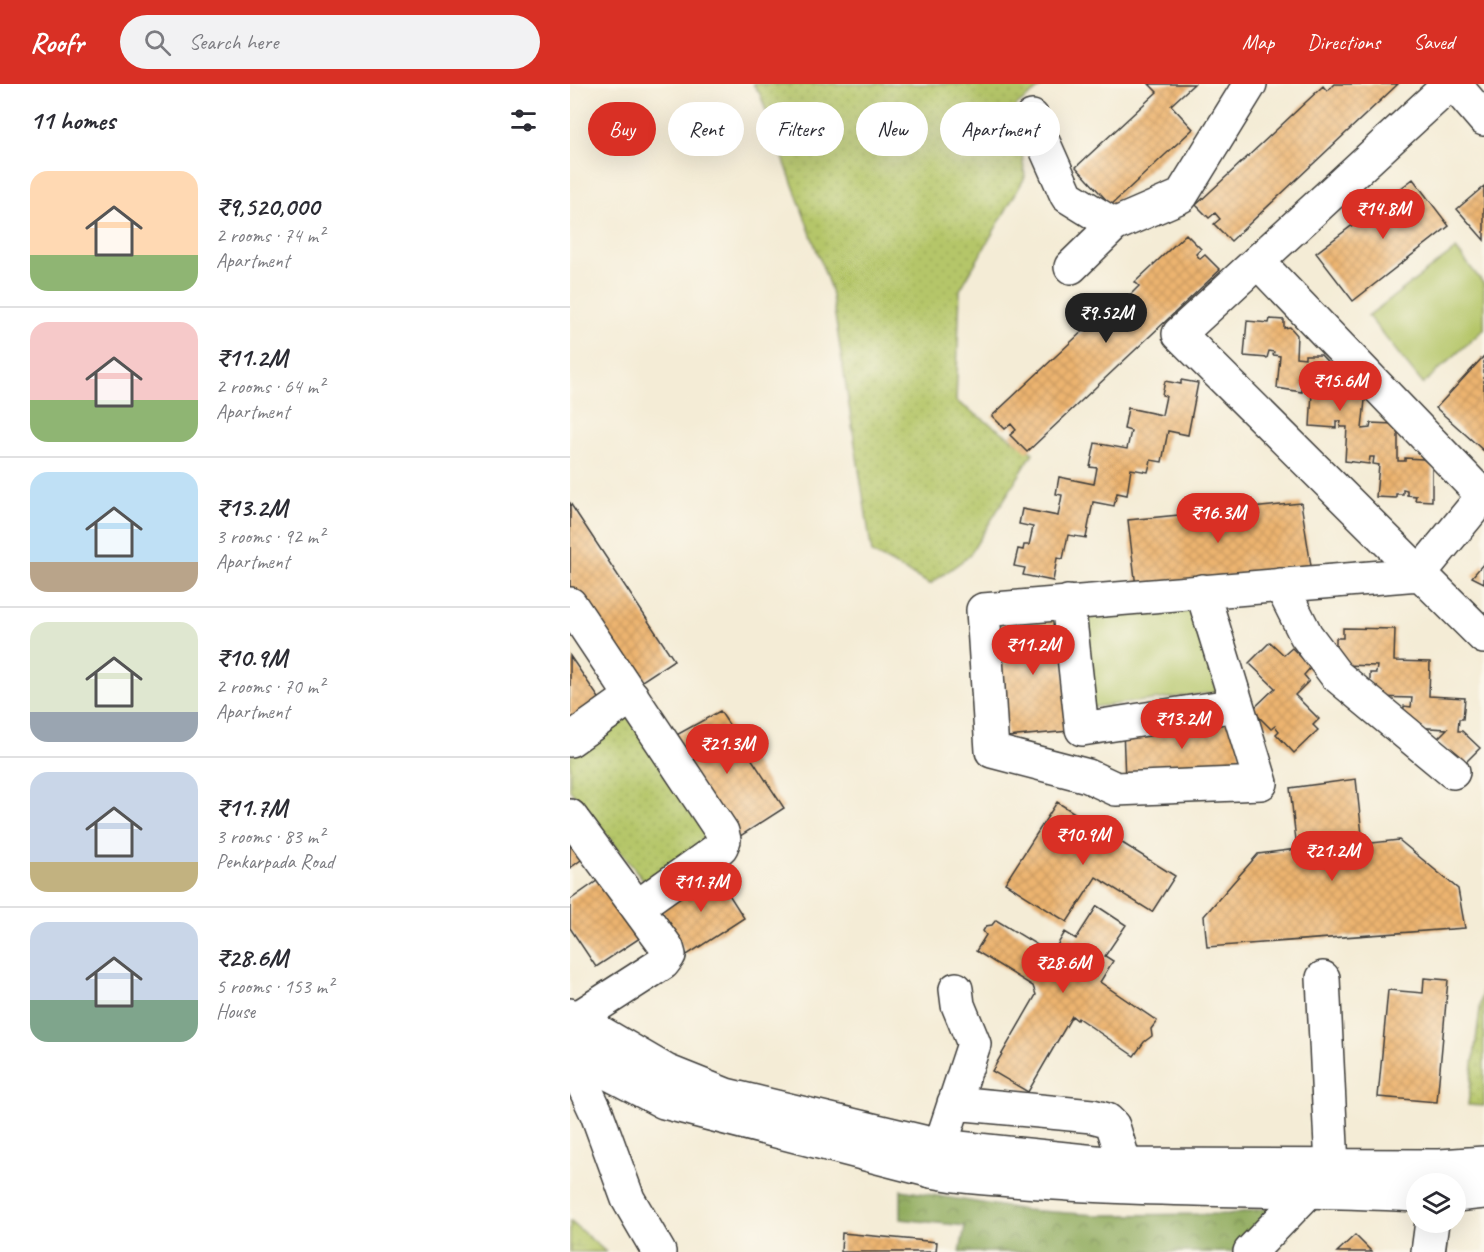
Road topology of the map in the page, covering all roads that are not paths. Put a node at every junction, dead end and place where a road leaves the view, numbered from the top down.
1 (1250, 84) edge
2 (1452, 84) edge
3 (1484, 119) edge
4 (1049, 156) edge
5 (1114, 225) junction
6 (1258, 262) junction
7 (1071, 267) dead end
8 (1478, 490) edge
9 (1419, 574) junction
10 (1281, 585) junction
11 (1202, 591) junction
12 (1068, 602) junction
13 (570, 604) edge
14 (1484, 637) edge
15 (632, 696) junction
16 (1237, 705) junction
17 (1082, 729) junction
18 (570, 740) edge
19 (1453, 772) dead end
20 (1088, 776) junction
21 (570, 816) edge
22 (637, 907) junction
23 (1323, 978) dead end
24 (956, 989) dead end
25 (572, 1027) edge
26 (570, 1054) edge
27 (954, 1103) junction
28 (936, 1159) junction
29 (1484, 1163) edge
30 (1125, 1165) junction
31 (1332, 1167) junction
32 (1309, 1191) junction
33 (1484, 1192) edge
34 (1466, 1194) edge
35 (1406, 1195) edge
36 (1431, 1233) edge
37 (659, 1252) edge
38 (1250, 1252) edge
39 (1428, 1252) edge

1 - 5 street
2 - 3 street
2 - 6 street
4 - 5 street
5 - 7 street
6 - 8 street
6 - 9 street
8 - 9 street
9 - 10 street
9 - 14 street
10 - 11 street
10 - 19 street
11 - 12 street
11 - 16 street
12 - 17 street
12 - 20 street
13 - 15 street
15 - 18 street
15 - 22 street
16 - 17 street
16 - 20 street
17 - 20 street
21 - 22 street
22 - 25 street
23 - 31 street
24 - 27 street
25 - 28 street
26 - 28 street
26 - 37 street
27 - 28 street
27 - 30 street
28 - 30 street
28 - 32 street
29 - 31 street
30 - 31 street
31 - 32 street
32 - 35 street
32 - 38 street
33 - 34 street
36 - 39 street

